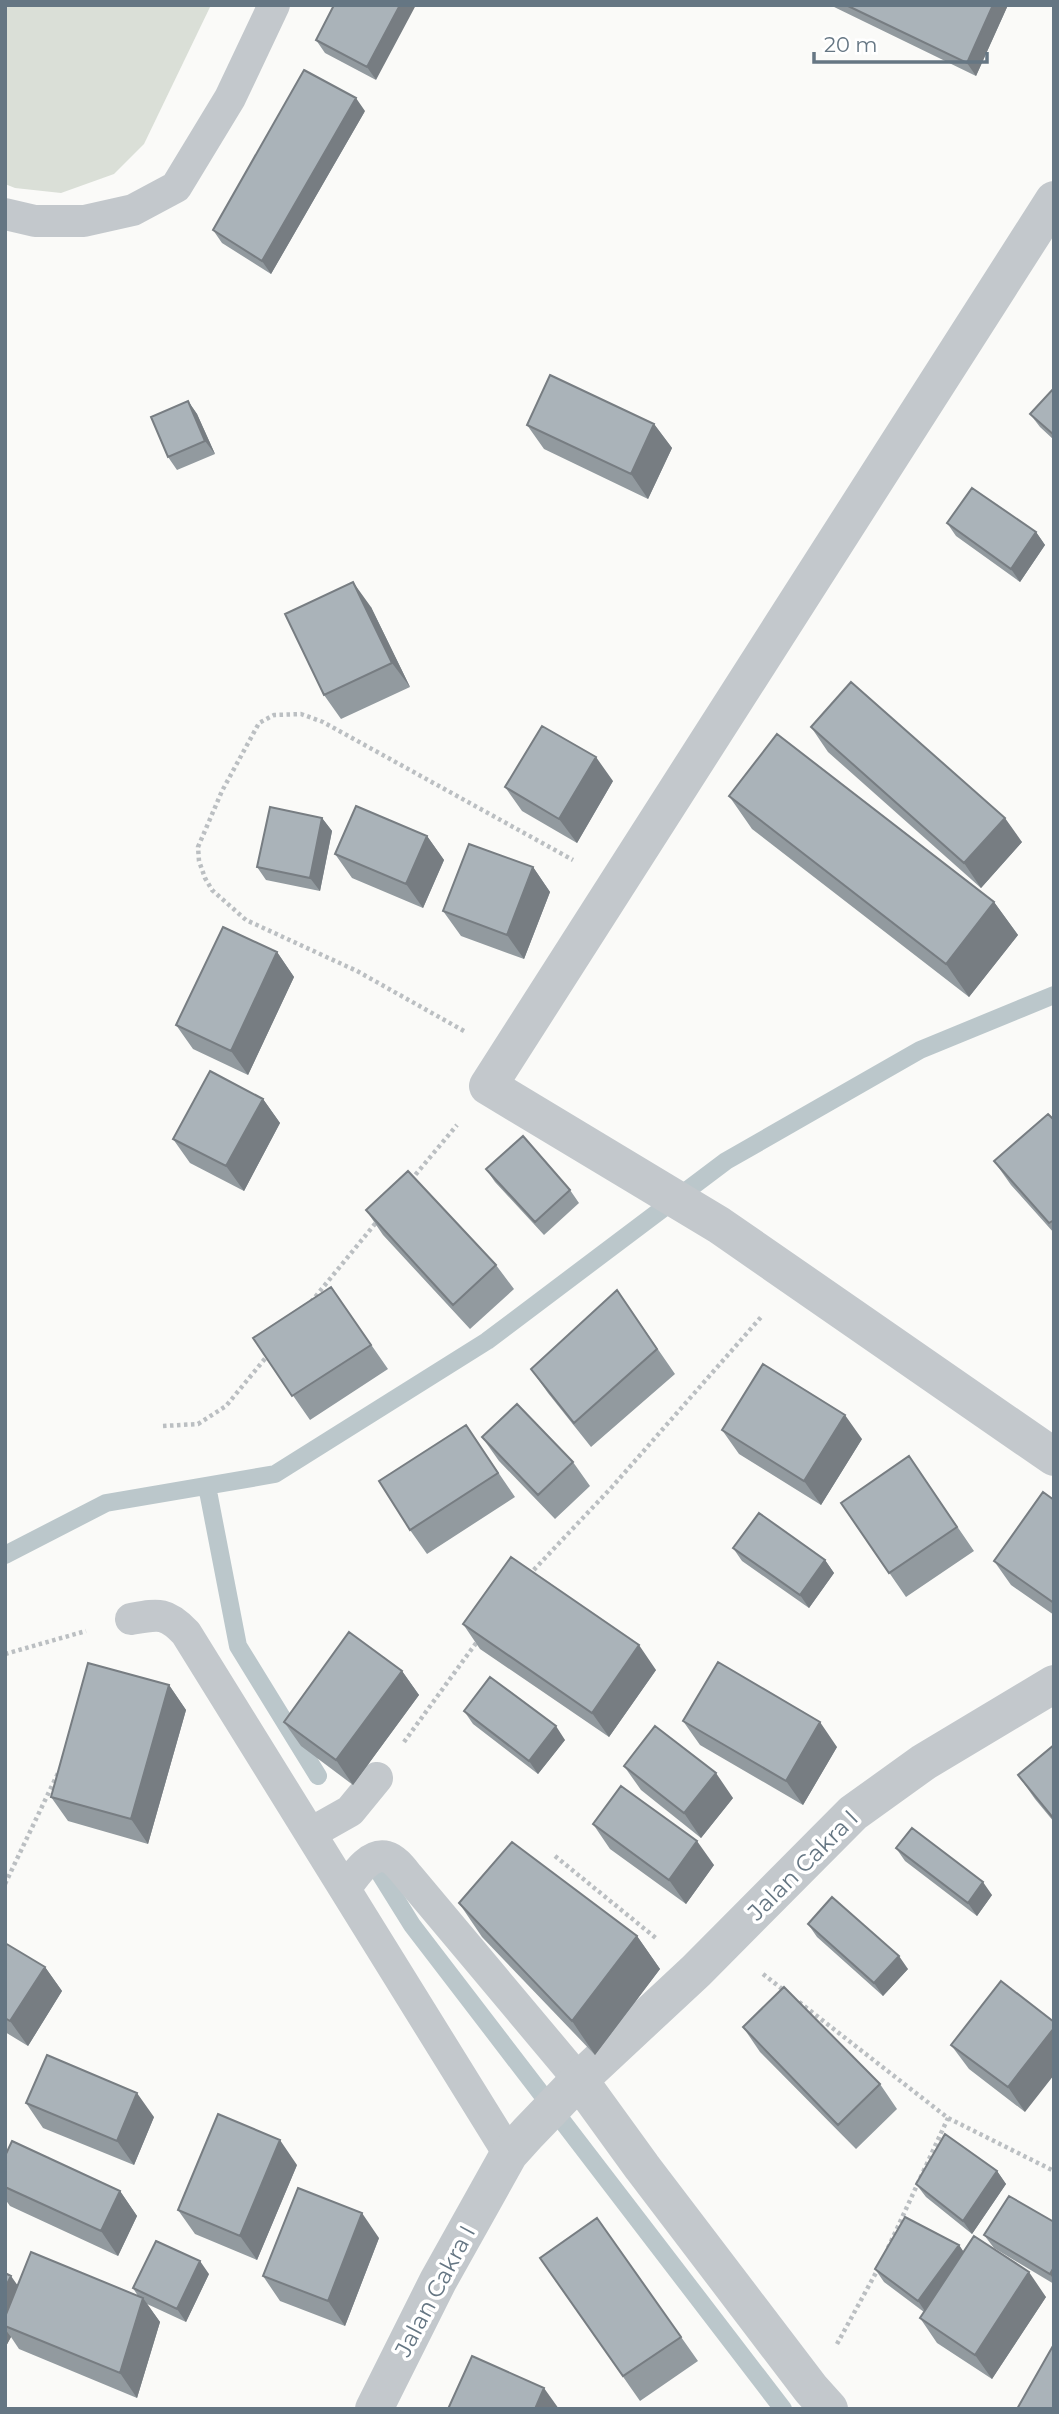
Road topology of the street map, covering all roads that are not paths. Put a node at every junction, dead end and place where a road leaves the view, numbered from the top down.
1 (274, 5) edge
2 (1054, 200) edge
3 (5, 214) edge
4 (1054, 1457) edge
5 (131, 1619) road end
6 (1054, 1684) edge
7 (377, 1778) road end
8 (311, 1833) junction
9 (358, 1874) junction
10 (573, 2087) junction
11 (519, 2144) junction
12 (820, 2399) edge
13 (374, 2409) edge

1 - 3 lane
2 - 4 street
5 - 8 lane
6 - 10 street, Jalan Cakra I
7 - 8 lane
8 - 9 lane
9 - 10 lane
9 - 11 lane
10 - 11 street, Jalan Cakra I
10 - 12 street
11 - 13 street, Jalan Cakra I

